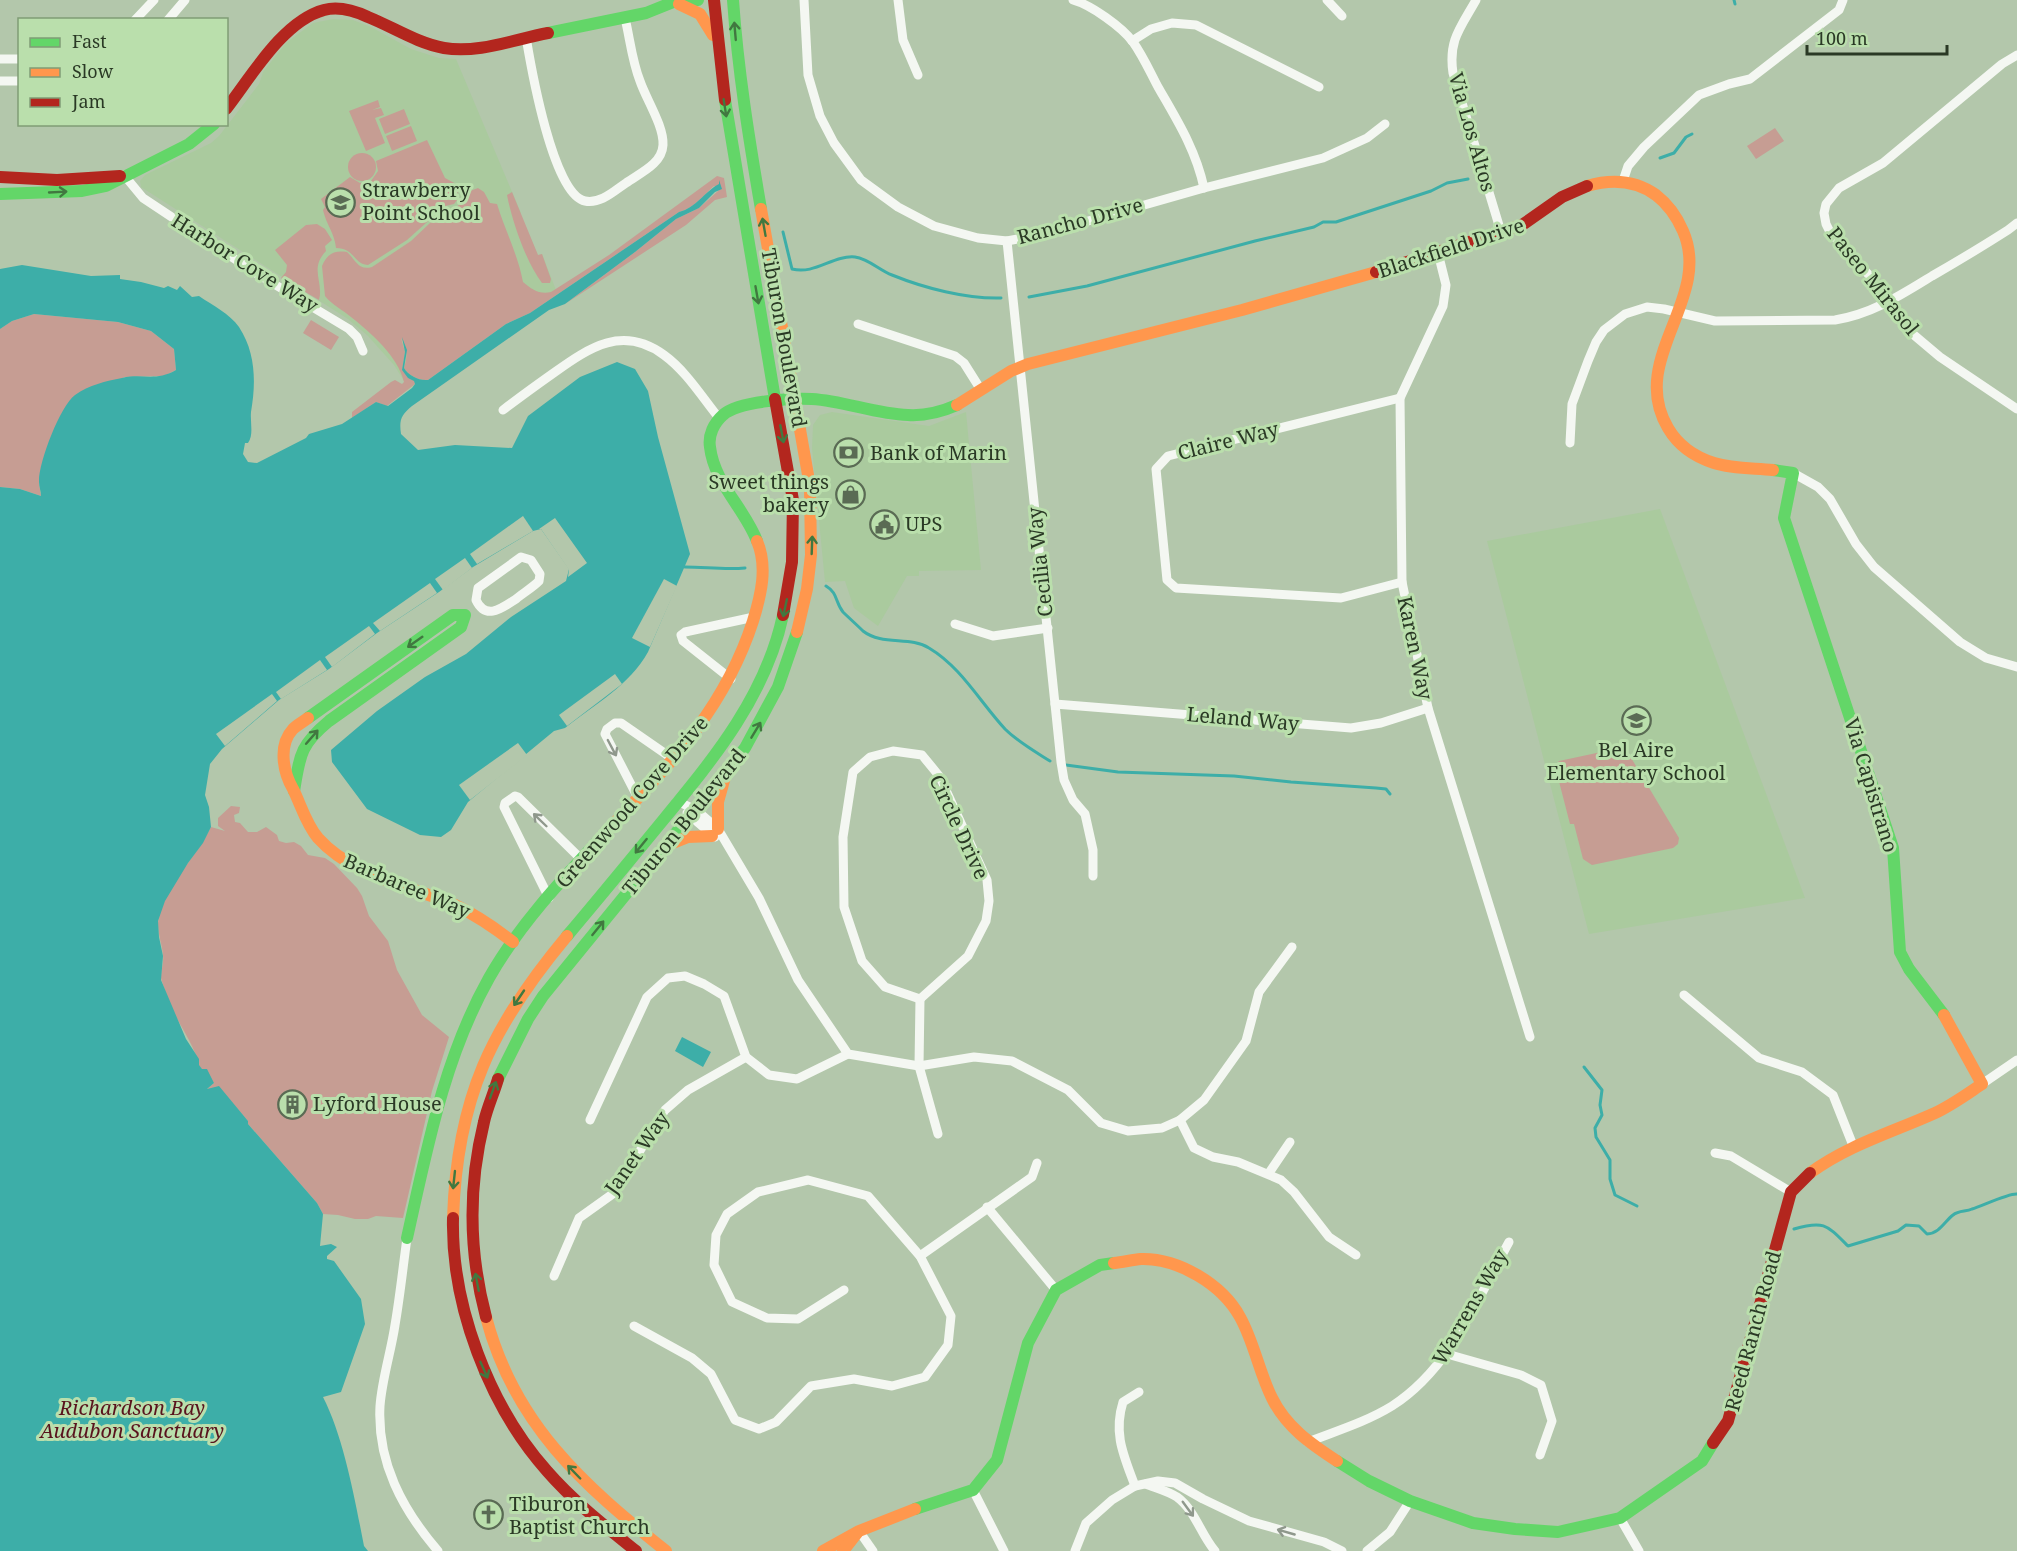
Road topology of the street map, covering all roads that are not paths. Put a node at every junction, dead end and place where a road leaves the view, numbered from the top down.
1 (154, 0) edge
2 (184, 0) edge
3 (698, 0) edge
4 (714, 0) edge
5 (733, 0) edge
6 (804, 0) edge
7 (898, 0) edge
8 (1073, 0) edge
9 (1327, 0) edge
10 (1476, 0) edge
11 (1843, 0) edge
12 (675, 1) edge
13 (326, 4) edge
14 (1342, 16) dead end
15 (137, 18) edge
16 (170, 18) edge
17 (625, 18) junction
18 (525, 37) junction
19 (1132, 41) junction
20 (718, 50) junction
21 (2017, 55) edge
22 (0, 59) edge
23 (18, 59) edge
24 (918, 75) dead end
25 (0, 81) edge
26 (18, 81) edge
27 (1319, 87) dead end
28 (228, 107) edge
29 (1385, 124) dead end
30 (212, 126) edge
31 (124, 175) junction
32 (0, 177) edge
33 (1623, 181) junction
34 (1204, 188) junction
35 (0, 194) edge
36 (2017, 223) edge
37 (1501, 232) junction
38 (1007, 241) junction
39 (1438, 253) junction
40 (1888, 302) junction
41 (1678, 313) junction
42 (858, 324) dead end
43 (363, 351) dead end
44 (1020, 367) junction
45 (981, 390) junction
46 (1400, 398) junction
47 (795, 400) junction
48 (776, 402) junction
49 (2017, 409) edge
50 (503, 410) dead end
51 (719, 418) junction
52 (1570, 444) dead end
53 (1793, 473) junction
54 (1402, 582) junction
55 (479, 605) junction
56 (465, 615) junction
57 (754, 617) junction
58 (955, 624) dead end
59 (1048, 628) junction
60 (2017, 667) edge
61 (731, 679) junction
62 (1055, 704) junction
63 (1428, 708) junction
64 (673, 759) junction
65 (727, 772) junction
66 (294, 791) junction
67 (638, 798) junction
68 (678, 801) junction
69 (692, 814) junction
70 (718, 835) junction
71 (667, 845) junction
72 (582, 860) junction
73 (1093, 876) dead end
74 (549, 898) junction
75 (513, 942) junction
76 (1292, 947) dead end
77 (1684, 994) dead end
78 (920, 999) junction
79 (1530, 1037) dead end
80 (848, 1054) junction
81 (746, 1057) junction
82 (2017, 1060) edge
83 (919, 1066) junction
84 (1982, 1084) junction
85 (590, 1120) dead end
86 (1180, 1120) junction
87 (938, 1134) dead end
88 (1290, 1142) dead end
89 (1854, 1148) junction
90 (1715, 1153) dead end
91 (1036, 1163) dead end
92 (1269, 1173) junction
93 (1791, 1192) junction
94 (987, 1207) junction
95 (406, 1238) joint
96 (1509, 1242) dead end
97 (1356, 1255) dead end
98 (920, 1256) junction
99 (554, 1276) dead end
100 (844, 1290) dead end
101 (1056, 1290) junction
102 (634, 1326) dead end
103 (1447, 1354) junction
104 (1139, 1392) dead end
105 (1308, 1442) junction
106 (1540, 1455) dead end
107 (1146, 1484) junction
108 (1135, 1486) junction
109 (973, 1490) junction
110 (1410, 1501) junction
111 (1620, 1518) junction
112 (859, 1531) junction
113 (438, 1551) edge
114 (636, 1551) edge
115 (666, 1551) edge
116 (823, 1551) edge
117 (843, 1551) edge
118 (873, 1551) edge
119 (1004, 1551) edge
120 (1075, 1551) edge
121 (1215, 1551) edge
122 (1341, 1551) edge
123 (1367, 1551) edge
124 (1639, 1551) edge

1 - 15 street
2 - 16 street
3 - 12 street
4 - 20 street, Tiburon Boulevard
47 -> 5 street, Tiburon Boulevard
6 - 38 street, Rancho Drive
7 - 24 street
8 - 19 street
9 - 14 street
10 - 37 street, Via Los Altos
11 - 33 street
12 - 17 street
12 - 20 street
13 - 18 street
13 - 28 street
17 - 18 street
17 - 18 street
19 - 27 street
19 - 34 street
20 -> 48 street, Tiburon Boulevard
21 - 40 street, Paseo Mirasol
22 - 23 street
25 - 26 street
29 - 34 street, Rancho Drive
30 - 31 street
31 - 32 street
35 -> 31 street
31 - 43 street, Harbor Cove Way
33 - 37 street, Blackfield Drive
33 - 41 street, Blackfield Drive
34 - 38 street, Rancho Drive
36 - 40 street
37 - 39 street, Blackfield Drive
38 - 44 street, Cecilia Way
39 - 44 street, Blackfield Drive
39 - 46 street, Karen Way
40 - 41 street
40 - 49 street, Paseo Mirasol
41 - 52 street
41 - 53 street, Blackfield Drive
42 - 45 street
44 - 45 street, Blackfield Drive
44 - 59 street, Cecilia Way
45 - 47 street, Blackfield Drive
46 - 54 street, Karen Way
46 - 54 street, Claire Way
47 - 48 street, Blackfield Drive
65 -> 47 street, Tiburon Boulevard
48 - 51 street
48 -> 68 street, Tiburon Boulevard
50 - 51 street
51 - 57 street, Greenwood Cove Drive
53 - 60 street, Blackfield Drive
53 - 84 street, Via Capistrano
54 - 63 street, Karen Way
55 - 55 street
55 - 56 street, Barbaree Way
66 -> 56 street, Barbaree Way
56 -> 66 street, Barbaree Way
57 - 61 street, Greenwood Cove Drive
57 - 61 street
58 - 59 street
59 - 62 street, Cecilia Way
61 - 64 street, Greenwood Cove Drive
62 - 63 street, Leland Way
62 - 73 street, Cecilia Way
63 - 79 street, Karen Way
64 - 67 street, Greenwood Cove Drive
64 -> 67 street
65 - 69 street, Tiburon Boulevard
65 - 70 street
66 - 75 street, Barbaree Way
67 - 72 street, Greenwood Cove Drive
68 - 69 street
68 -> 114 street, Tiburon Boulevard
69 - 70 street
69 - 71 street, Tiburon Boulevard
70 - 71 street
70 - 80 street
115 -> 71 street, Tiburon Boulevard
72 - 74 street, Greenwood Cove Drive
72 -> 74 street
74 - 75 street, Greenwood Cove Drive
75 - 95 street, Greenwood Cove Drive
76 - 86 street
77 - 89 street
78 - 78 street, Circle Drive
78 - 83 street
80 - 81 street
80 - 83 street
81 - 85 street
81 - 99 street, Janet Way
82 - 84 street, Reed Ranch Road
83 - 86 street
83 - 87 street
84 - 89 street, Reed Ranch Road
86 - 92 street
88 - 92 street
89 - 93 street, Reed Ranch Road
90 - 93 street
91 - 94 street
92 - 97 street
93 - 111 street, Reed Ranch Road
94 - 98 street
94 - 101 street
95 - 113 street
96 - 103 street, Warrens Way
98 - 100 street
98 - 102 street
101 - 105 street, Reed Ranch Road
101 - 109 street
103 - 105 street, Warrens Way
103 - 106 street
104 - 108 street
105 - 110 street, Reed Ranch Road
107 - 108 street
107 -> 121 street
122 -> 107 street
108 - 120 street
109 - 112 street
109 - 119 street
110 - 111 street, Reed Ranch Road
110 - 123 street
111 - 124 street
112 - 116 street
112 - 117 street
112 - 118 street

